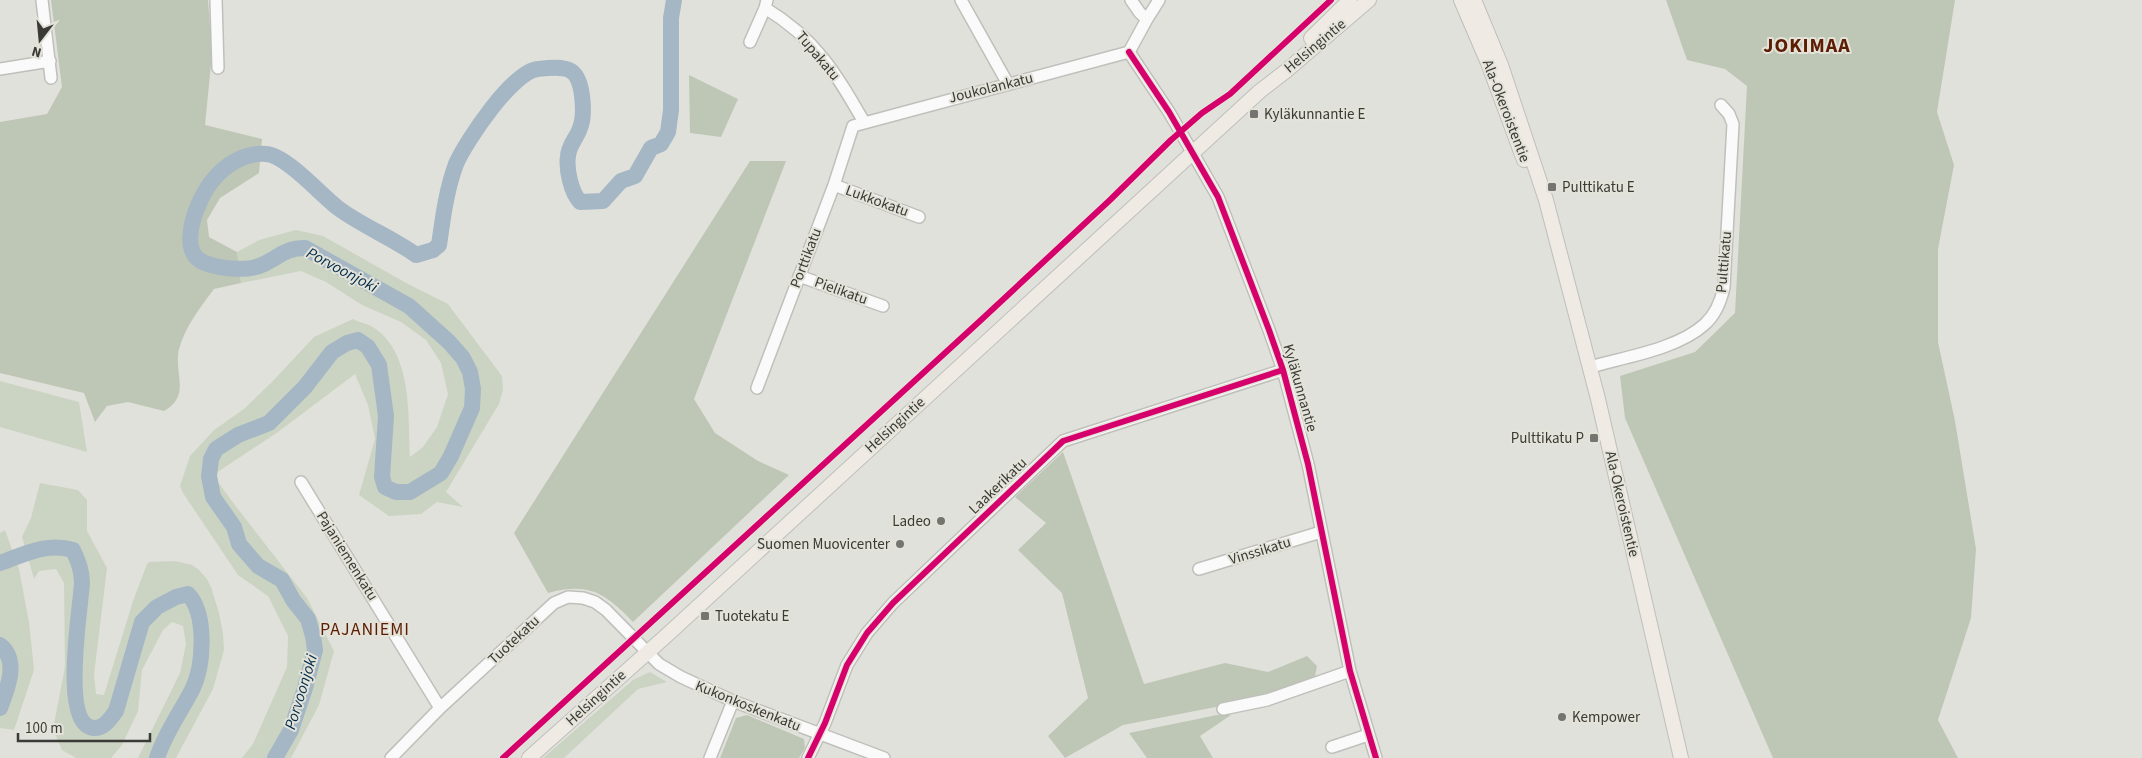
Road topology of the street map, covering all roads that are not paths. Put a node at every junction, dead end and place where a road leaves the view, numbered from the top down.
1 (42, 0) edge
2 (216, 0) edge
3 (961, 0) edge
4 (1131, 0) edge
5 (1159, 0) edge
6 (1350, 0) edge
7 (1369, 0) edge
8 (1461, 0) edge
9 (1474, 0) edge
10 (766, 4) edge
11 (1147, 19) junction
12 (750, 42) dead end
13 (1129, 52) junction
14 (50, 61) junction
15 (218, 68) dead end
16 (0, 69) edge
17 (52, 78) dead end
18 (1008, 84) junction
19 (1260, 91) junction
20 (1721, 105) dead end
21 (858, 124) junction
22 (1192, 152) junction
23 (834, 185) junction
24 (919, 217) dead end
25 (1558, 252) junction
26 (799, 276) junction
27 (883, 306) dead end
28 (1590, 367) junction
29 (1283, 370) junction
30 (757, 388) dead end
31 (301, 482) dead end
32 (1321, 532) junction
33 (1199, 569) dead end
34 (647, 652) junction
35 (1350, 671) junction
36 (733, 701) junction
37 (440, 708) junction
38 (1223, 710) dead end
39 (820, 735) junction
40 (1368, 735) junction
41 (1332, 747) dead end
42 (391, 758) edge
43 (529, 758) edge
44 (710, 758) edge
45 (808, 758) edge
46 (884, 758) edge
47 (1376, 758) edge
48 (1681, 758) edge

1 - 14 street
2 - 15 street
3 - 18 street
4 - 11 street
5 - 11 street
6 - 19 main road, Helsingintie
7 - 19 main road, Helsingintie
8 - 25 main road, Ala-Okeroistentie
9 - 25 main road, Ala-Okeroistentie
10 - 12 street
10 - 21 street, Tupakatu
11 - 13 street
13 - 18 street, Joukolankatu
13 - 22 street, Kyläkunnantie
14 - 16 street
14 - 17 street
18 - 21 street, Joukolankatu
19 - 22 main road, Helsingintie
20 - 28 street, Pulttikatu
21 - 23 street, Porttikatu
22 - 29 street, Kyläkunnantie
22 - 34 main road, Helsingintie
23 - 24 street, Lukkokatu
23 - 26 street, Porttikatu
25 - 28 main road, Ala-Okeroistentie
26 - 27 street, Pielikatu
26 - 30 street, Porttikatu
28 - 48 main road, Ala-Okeroistentie
29 - 32 street, Kyläkunnantie
29 - 39 street, Laakerikatu
31 - 37 street, Pajaniemenkatu
32 - 33 street, Vinssikatu
32 - 35 street, Kyläkunnantie
34 - 36 street, Kukonkoskenkatu
34 - 37 street, Tuotekatu
34 - 43 main road, Helsingintie
35 - 38 street
35 - 40 street, Kyläkunnantie
36 - 39 street, Kukonkoskenkatu
36 - 44 street
37 - 42 street, Tuotekatu
39 - 45 street, Laakerikatu
39 - 46 street, Kukonkoskenkatu
40 - 41 street
40 - 47 street, Kyläkunnantie

